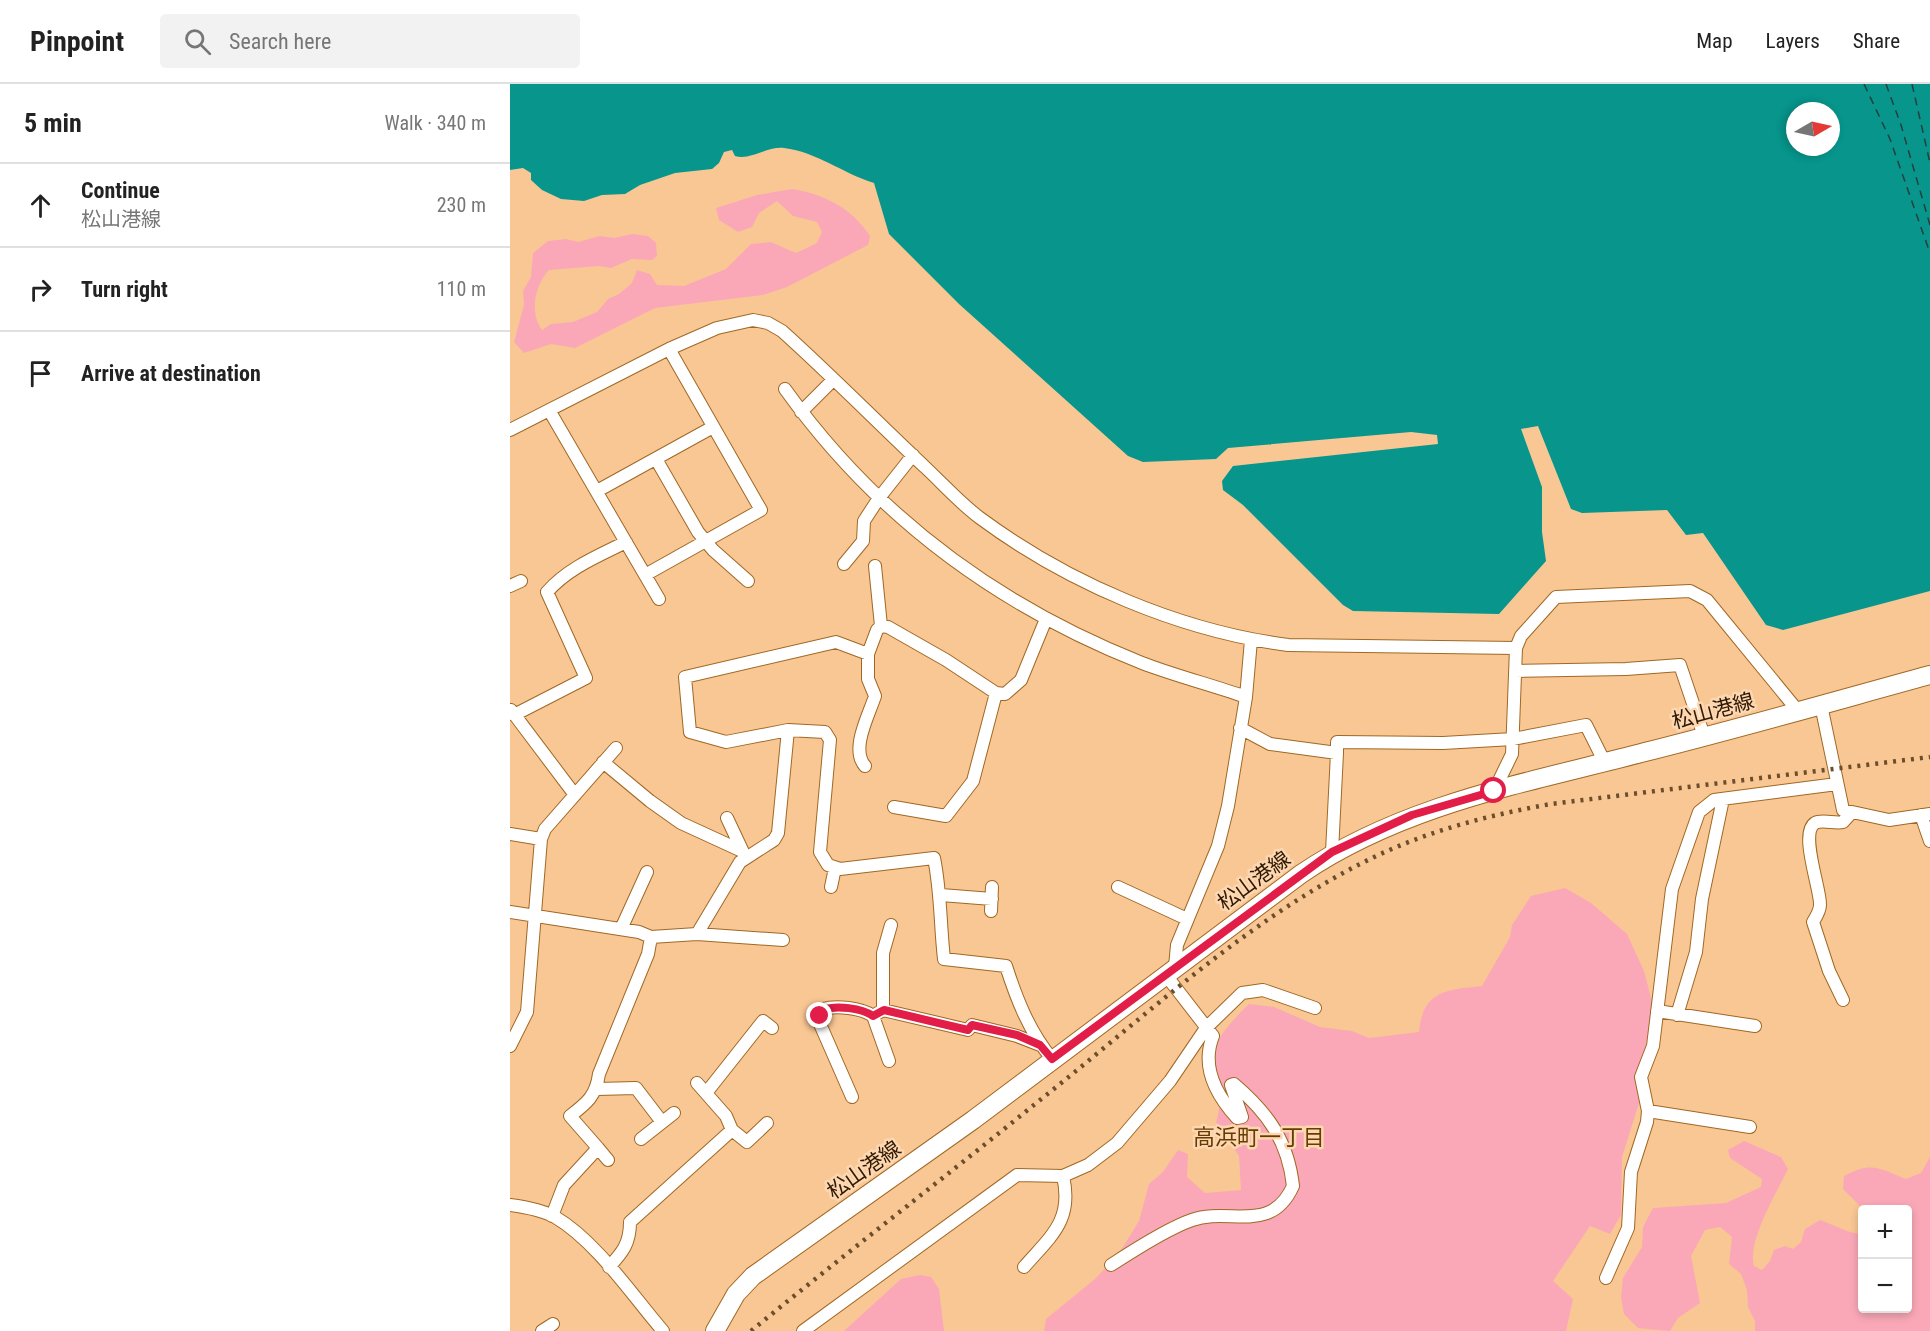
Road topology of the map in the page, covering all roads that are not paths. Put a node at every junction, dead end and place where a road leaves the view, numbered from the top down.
1 (669, 349) junction
2 (833, 380) junction
3 (785, 389) dead end
4 (549, 410) junction
5 (801, 412) junction
6 (713, 427) junction
7 (510, 430) edge
8 (913, 455) junction
9 (656, 459) junction
10 (597, 491) junction
11 (879, 498) junction
12 (626, 542) junction
13 (705, 542) junction
14 (844, 564) dead end
15 (875, 566) dead end
16 (645, 575) junction
17 (748, 581) dead end
18 (658, 599) dead end
19 (1046, 619) junction
20 (881, 626) junction
21 (1251, 640) junction
22 (1516, 648) junction
23 (868, 654) junction
24 (1515, 671) junction
25 (1930, 675) edge
26 (996, 693) junction
27 (1246, 697) junction
28 (1821, 705) junction
29 (1798, 711) junction
30 (512, 712) edge
31 (1240, 728) junction
32 (788, 730) junction
33 (1704, 736) junction
34 (1513, 739) junction
35 (616, 748) dead end
36 (1337, 753) junction
37 (603, 762) junction
38 (1605, 763) junction
39 (865, 766) dead end
40 (1837, 784) junction
41 (1494, 791) junction
42 (575, 795) junction
43 (1723, 799) junction
44 (894, 807) dead end
45 (1851, 812) junction
46 (1926, 814) edge
47 (727, 818) dead end
48 (510, 834) edge
49 (541, 839) junction
50 (1930, 841) edge
51 (1332, 852) junction
52 (744, 854) junction
53 (835, 868) junction
54 (647, 872) dead end
55 (1118, 886) dead end
56 (831, 887) dead end
57 (941, 895) junction
58 (992, 899) dead end
59 (510, 912) edge
60 (535, 917) junction
61 (1187, 919) junction
62 (891, 925) dead end
63 (621, 929) junction
64 (697, 934) junction
65 (651, 937) junction
66 (783, 940) dead end
67 (1170, 971) junction
68 (1843, 1000) dead end
69 (1314, 1008) dead end
70 (1657, 1011) junction
71 (878, 1013) junction
72 (1677, 1015) junction
73 (1755, 1026) dead end
74 (772, 1028) dead end
75 (1206, 1028) junction
76 (1040, 1045) junction
77 (510, 1046) edge
78 (1052, 1059) junction
79 (889, 1061) dead end
80 (597, 1089) junction
81 (852, 1097) dead end
82 (1648, 1112) junction
83 (674, 1113) dead end
84 (662, 1122) junction
85 (767, 1123) dead end
86 (1750, 1127) dead end
87 (732, 1130) junction
88 (641, 1139) dead end
89 (598, 1148) junction
90 (608, 1160) dead end
91 (1063, 1176) junction
92 (510, 1205) edge
93 (552, 1216) junction
94 (1111, 1265) dead end
95 (1024, 1266) dead end
96 (609, 1268) junction
97 (1606, 1278) dead end
98 (663, 1331) edge
99 (715, 1331) edge
100 (803, 1331) edge

1 - 2 street
1 - 4 street
1 - 6 street
2 - 5 street
2 - 8 street
3 - 5 street
4 - 7 street
4 - 10 street
5 - 11 street
6 - 9 street
6 - 13 street
8 - 11 street
8 - 21 street
9 - 10 street
9 - 13 street
10 - 12 street
11 - 14 street
11 - 19 street
12 - 16 street
12 - 30 street
13 - 16 street
13 - 17 street
15 - 20 street
16 - 18 street
19 - 26 street
19 - 27 street
20 - 23 street
20 - 26 street
21 - 22 street
21 - 27 street
22 - 24 street
22 - 29 street
23 - 32 street
23 - 39 street
24 - 33 street
24 - 34 street
25 - 28 main road, 松山港線
26 - 44 street
27 - 31 street
28 - 29 main road, 松山港線
28 - 40 street
29 - 33 main road, 松山港線
30 - 42 street
31 - 36 street
31 - 61 street
32 - 52 street
32 - 53 street
33 - 38 main road, 松山港線
34 - 36 street
34 - 38 street
34 - 41 street
35 - 37 street
36 - 51 street
37 - 42 street
37 - 52 street
38 - 41 main road, 松山港線
40 - 43 street
40 - 45 street
41 - 51 main road, 松山港線
42 - 49 street
43 - 70 street
43 - 72 street
45 - 46 street
45 - 68 street
46 - 50 street
47 - 52 street
48 - 49 street
49 - 60 street
51 - 67 main road, 松山港線
52 - 64 street
53 - 56 street
53 - 57 street
54 - 63 street
55 - 61 street
57 - 58 street
57 - 76 street
59 - 60 street
60 - 63 street
60 - 77 street
61 - 67 street
62 - 71 street
63 - 65 street
64 - 65 street
64 - 66 street
65 - 80 street
67 - 75 street
67 - 78 main road, 松山港線
69 - 75 street
70 - 72 street
70 - 82 street
71 - 76 street
71 - 79 street
71 - 81 street
72 - 73 street
74 - 87 street
75 - 91 street
75 - 94 street
76 - 78 street
78 - 99 main road, 松山港線
80 - 84 street
80 - 89 street
82 - 86 street
82 - 97 street
83 - 84 street
84 - 88 street
85 - 87 street
87 - 96 street
89 - 90 street
89 - 93 street
91 - 95 street
91 - 100 street
92 - 93 street
93 - 96 street
96 - 98 street

